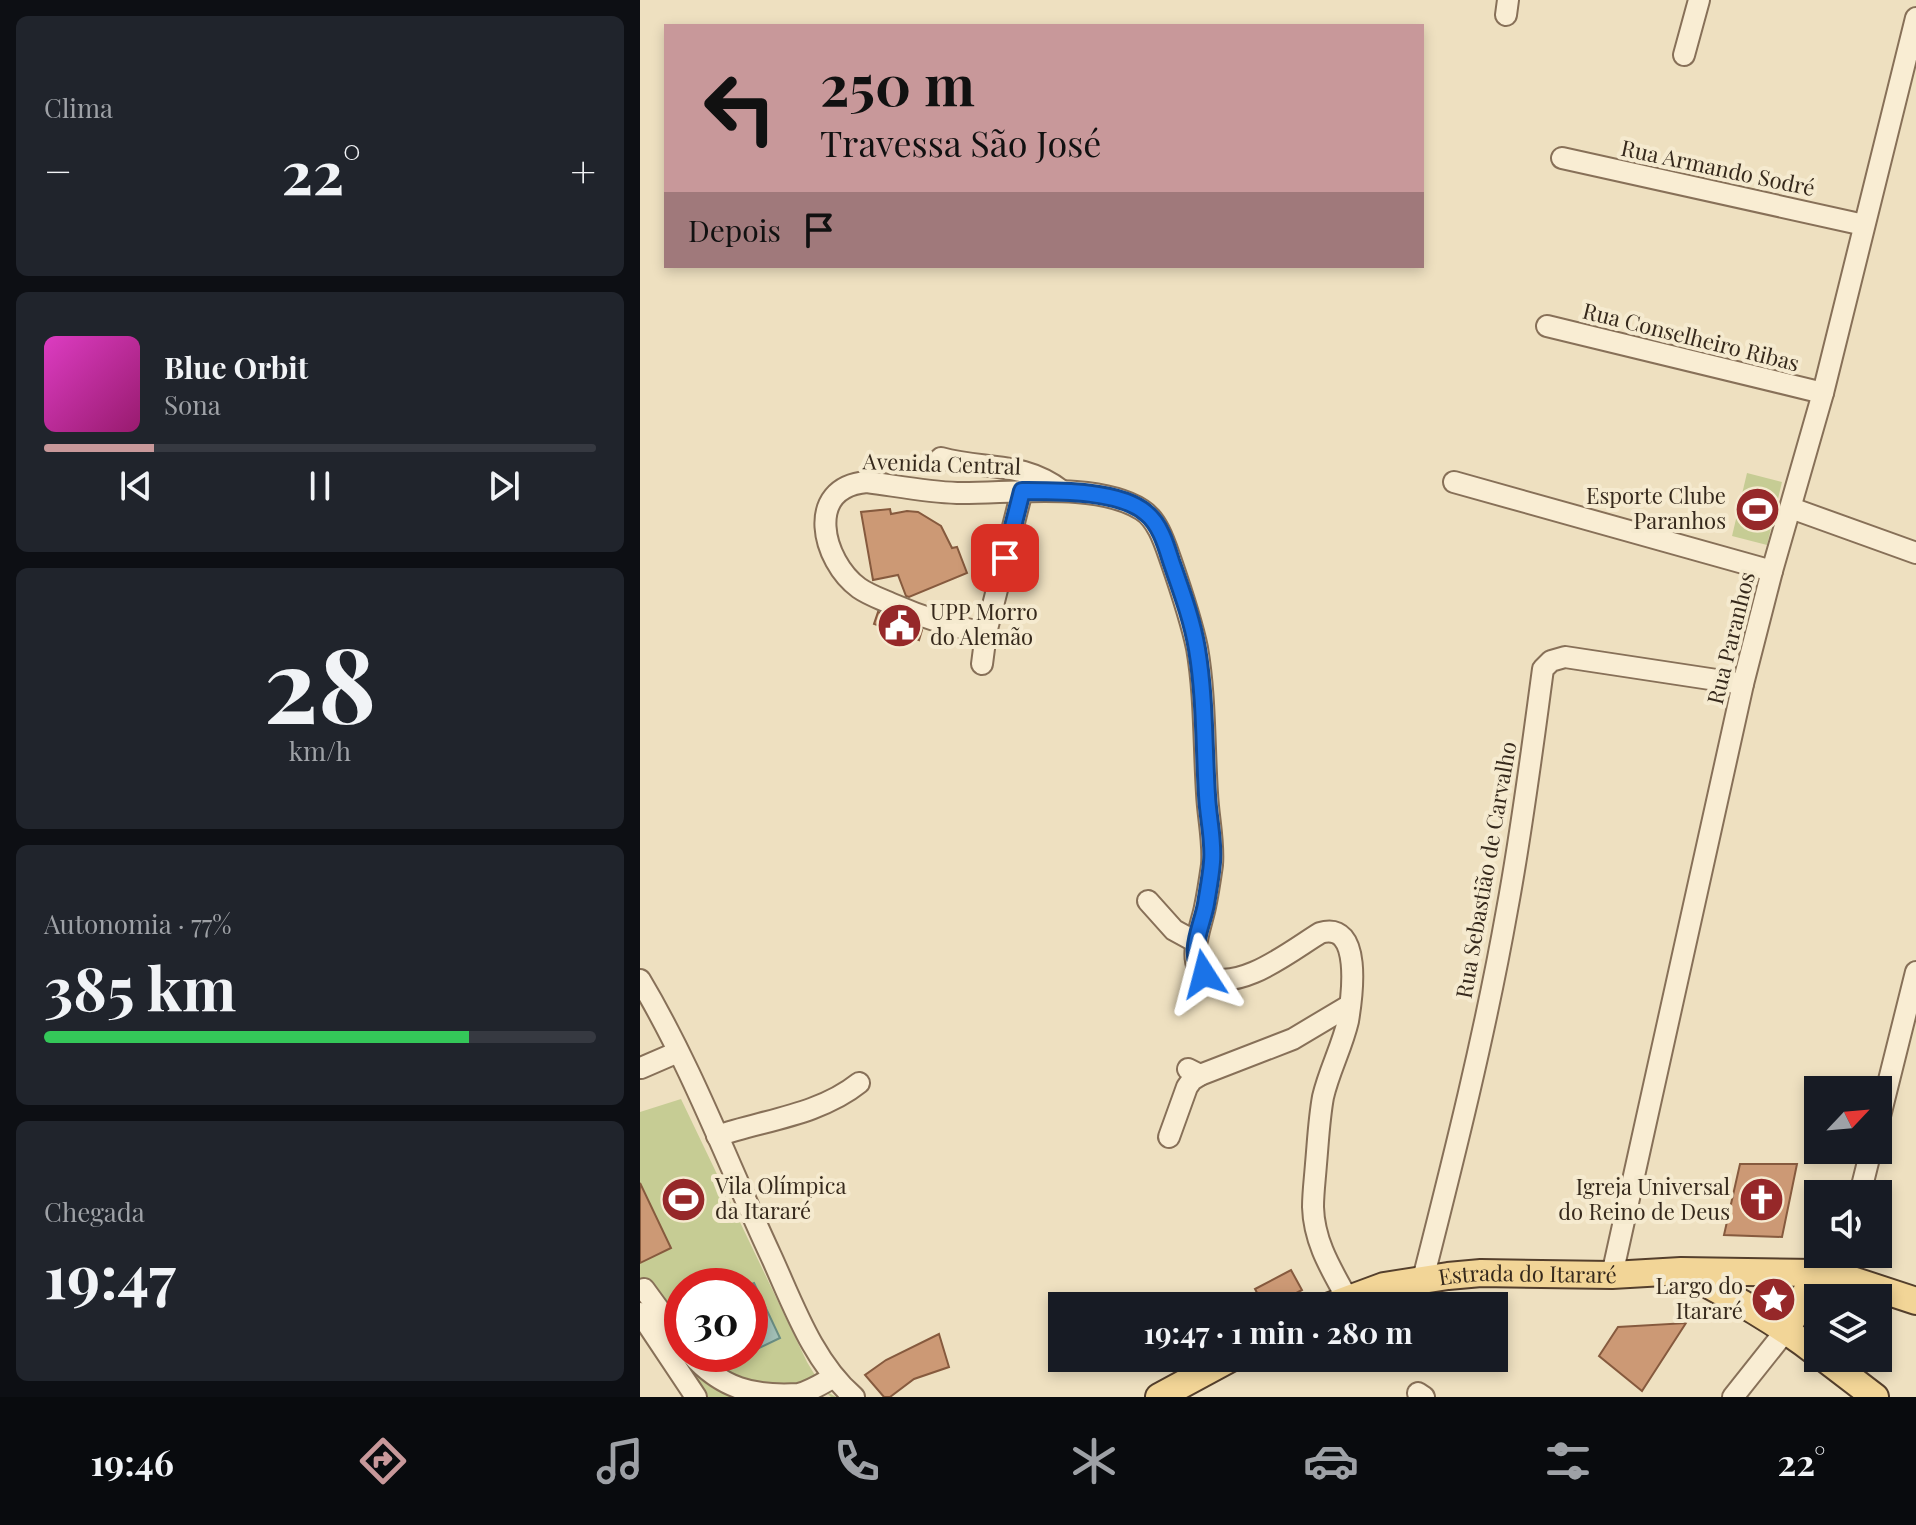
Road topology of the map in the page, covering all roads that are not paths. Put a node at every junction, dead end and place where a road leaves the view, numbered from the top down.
1 (1699, 0) edge
2 (1916, 18) edge
3 (1684, 55) dead end
4 (1562, 158) dead end
5 (1864, 225) junction
6 (1547, 326) dead end
7 (1823, 393) junction
8 (941, 458) dead end
9 (1454, 482) dead end
10 (1022, 491) junction
11 (1062, 491) junction
12 (1791, 508) junction
13 (1916, 553) edge
14 (1772, 571) junction
15 (986, 633) junction
16 (982, 664) dead end
17 (1743, 684) junction
18 (1148, 901) dead end
19 (1196, 942) junction
20 (1916, 972) edge
21 (640, 980) edge
22 (1350, 1005) junction
23 (678, 1052) junction
24 (641, 1068) edge
25 (1890, 1076) edge
26 (859, 1083) dead end
27 (717, 1136) junction
28 (1169, 1137) dead end
29 (1834, 1268) edge
30 (1681, 1271) junction
31 (1612, 1275) junction
32 (1423, 1279) junction
33 (644, 1289) dead end
34 (1335, 1292) edge
35 (1367, 1292) edge
36 (1916, 1301) edge
37 (640, 1313) edge
38 (664, 1316) edge
39 (1787, 1329) junction
40 (1804, 1343) edge
41 (709, 1372) edge
42 (1205, 1372) edge
43 (1842, 1372) edge
44 (834, 1377) junction
45 (798, 1396) edge
46 (696, 1397) edge
47 (854, 1397) edge
48 (1159, 1397) edge
49 (1733, 1397) edge
50 (1875, 1397) edge

1 - 3 street
2 - 5 street, Rua Paranhos
4 - 5 street, Rua Armando Sodré
5 - 7 street, Rua Paranhos
6 - 7 street, Rua Conselheiro Ribas
7 - 12 street, Rua Paranhos
8 - 11 street
9 - 14 street
10 - 11 street, Avenida Central
10 - 15 street
10 - 15 street, Avenida Central
11 - 19 street, Avenida Central
12 - 13 street
12 - 14 street, Rua Paranhos
14 - 17 street, Rua Paranhos
15 - 16 street
17 - 31 street, Rua Paranhos
17 - 32 street, Rua Sebastião de Carvalho
18 - 19 street
19 - 22 street
20 - 25 street
21 - 23 street
22 - 28 street
22 - 34 street
23 - 24 street
23 - 27 street
26 - 27 street
27 - 44 street
29 - 30 main road, Estrada do Itararé
29 - 36 main road, Estrada do Itararé
29 - 39 main road
30 - 31 main road, Estrada do Itararé
30 - 39 main road
31 - 32 main road, Estrada do Itararé
32 - 35 main road, Estrada do Itararé
33 - 38 street
37 - 46 street
39 - 40 main road
39 - 49 street
41 - 45 street
42 - 48 main road
43 - 50 main road
44 - 45 street
44 - 47 street

